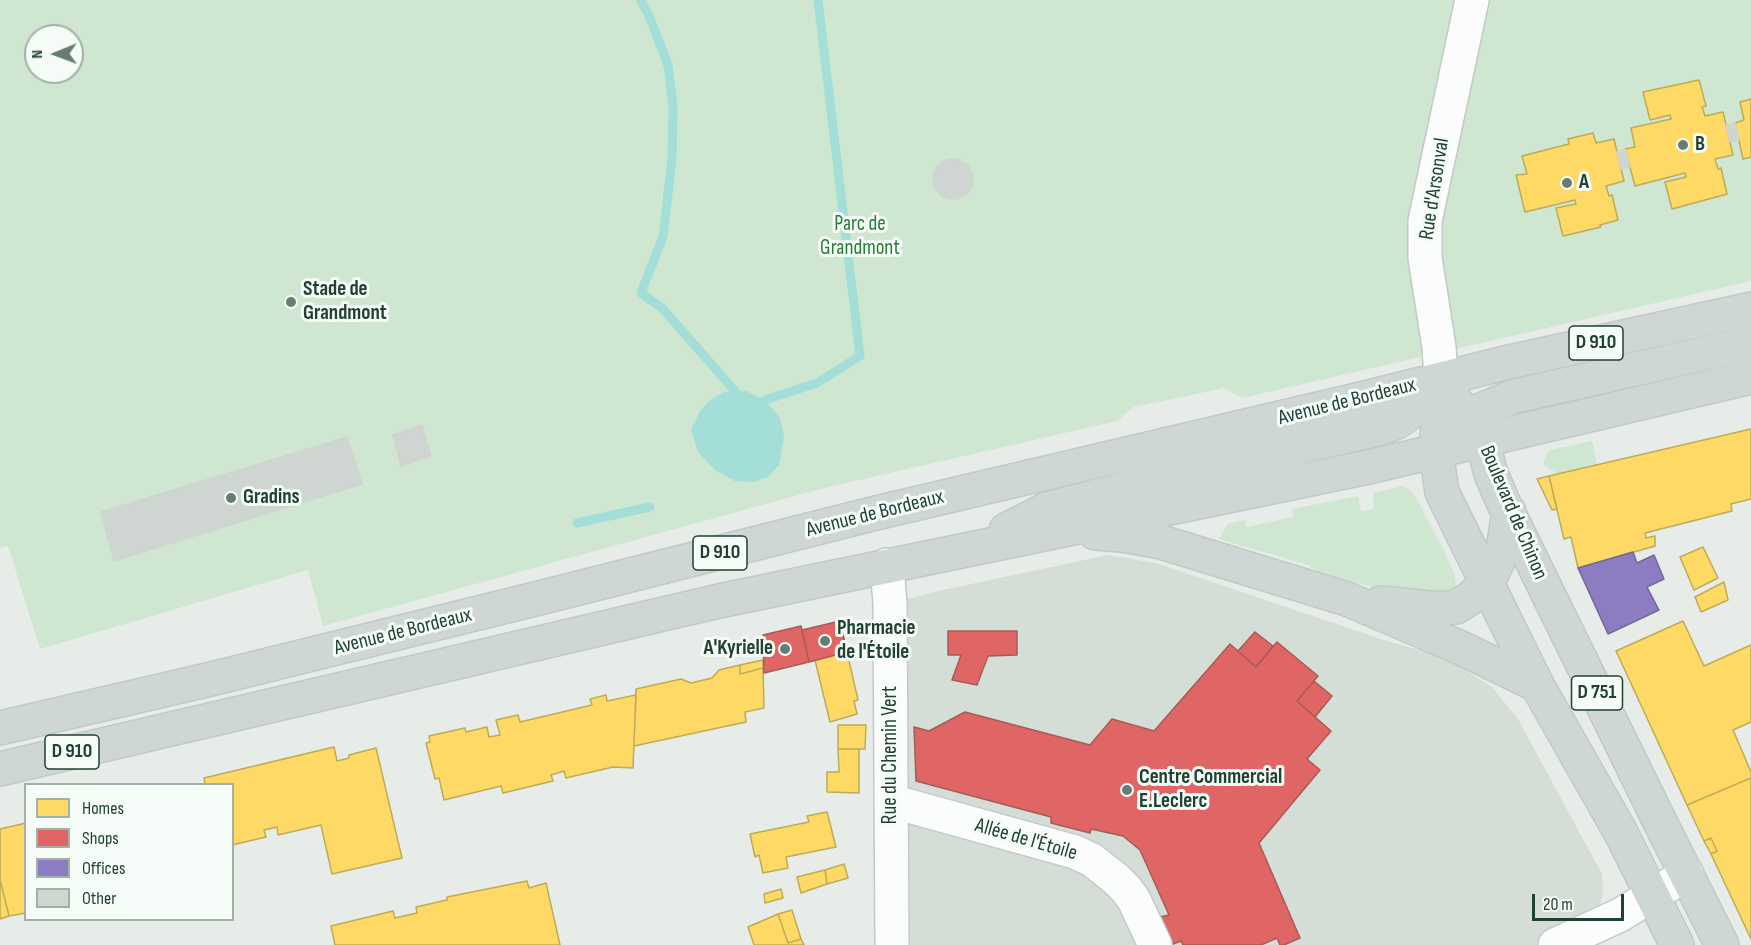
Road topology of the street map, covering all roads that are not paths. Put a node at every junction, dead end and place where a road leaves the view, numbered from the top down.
1 (1472, 0) edge
2 (1751, 309) edge
3 (1751, 343) edge
4 (1751, 377) edge
5 (1441, 379) junction
6 (1474, 429) junction
7 (1436, 451) junction
8 (1509, 512) junction
9 (1060, 531) junction
10 (968, 549) junction
11 (887, 565) junction
12 (1488, 583) junction
13 (1347, 599) junction
14 (1537, 685) junction
15 (0, 728) edge
16 (0, 769) edge
17 (891, 801) junction
18 (1687, 874) junction
19 (1652, 894) junction
20 (892, 945) edge
21 (1155, 945) edge
22 (1555, 945) edge
23 (1677, 945) edge
24 (1722, 945) edge

1 - 5 street, Rue d'Arsonval
2 - 5 main road, Avenue de Bordeaux / D 910
3 - 6 main road
4 - 6 main road, Avenue de Bordeaux / D 910
5 - 6 main road, Boulevard de Chinon / D 751
5 - 7 main road, D 751
5 - 10 main road
5 - 15 main road, Avenue de Bordeaux / D 910
6 - 7 main road, Avenue de Bordeaux / D 910
6 - 8 main road, Boulevard de Chinon / D 751
7 - 9 main road, Avenue de Bordeaux / D 910
7 - 12 main road, D 751
8 - 12 main road
8 - 18 main road, Boulevard de Chinon / D 751
9 - 10 main road, Avenue de Bordeaux / D 910
9 - 13 main road
10 - 11 main road, Avenue de Bordeaux / D 910
11 - 16 main road, Avenue de Bordeaux / D 910
11 - 17 street, Rue du Chemin Vert
12 - 13 main road
12 - 14 main road, D 751
13 - 14 main road
14 - 19 main road, D 751
17 - 20 street, Rue du Chemin Vert
17 - 21 street, Allée de l'Étoile
18 - 19 street
18 - 24 main road, Boulevard de Chinon / D 751
19 - 22 street
19 - 23 main road, D 751

